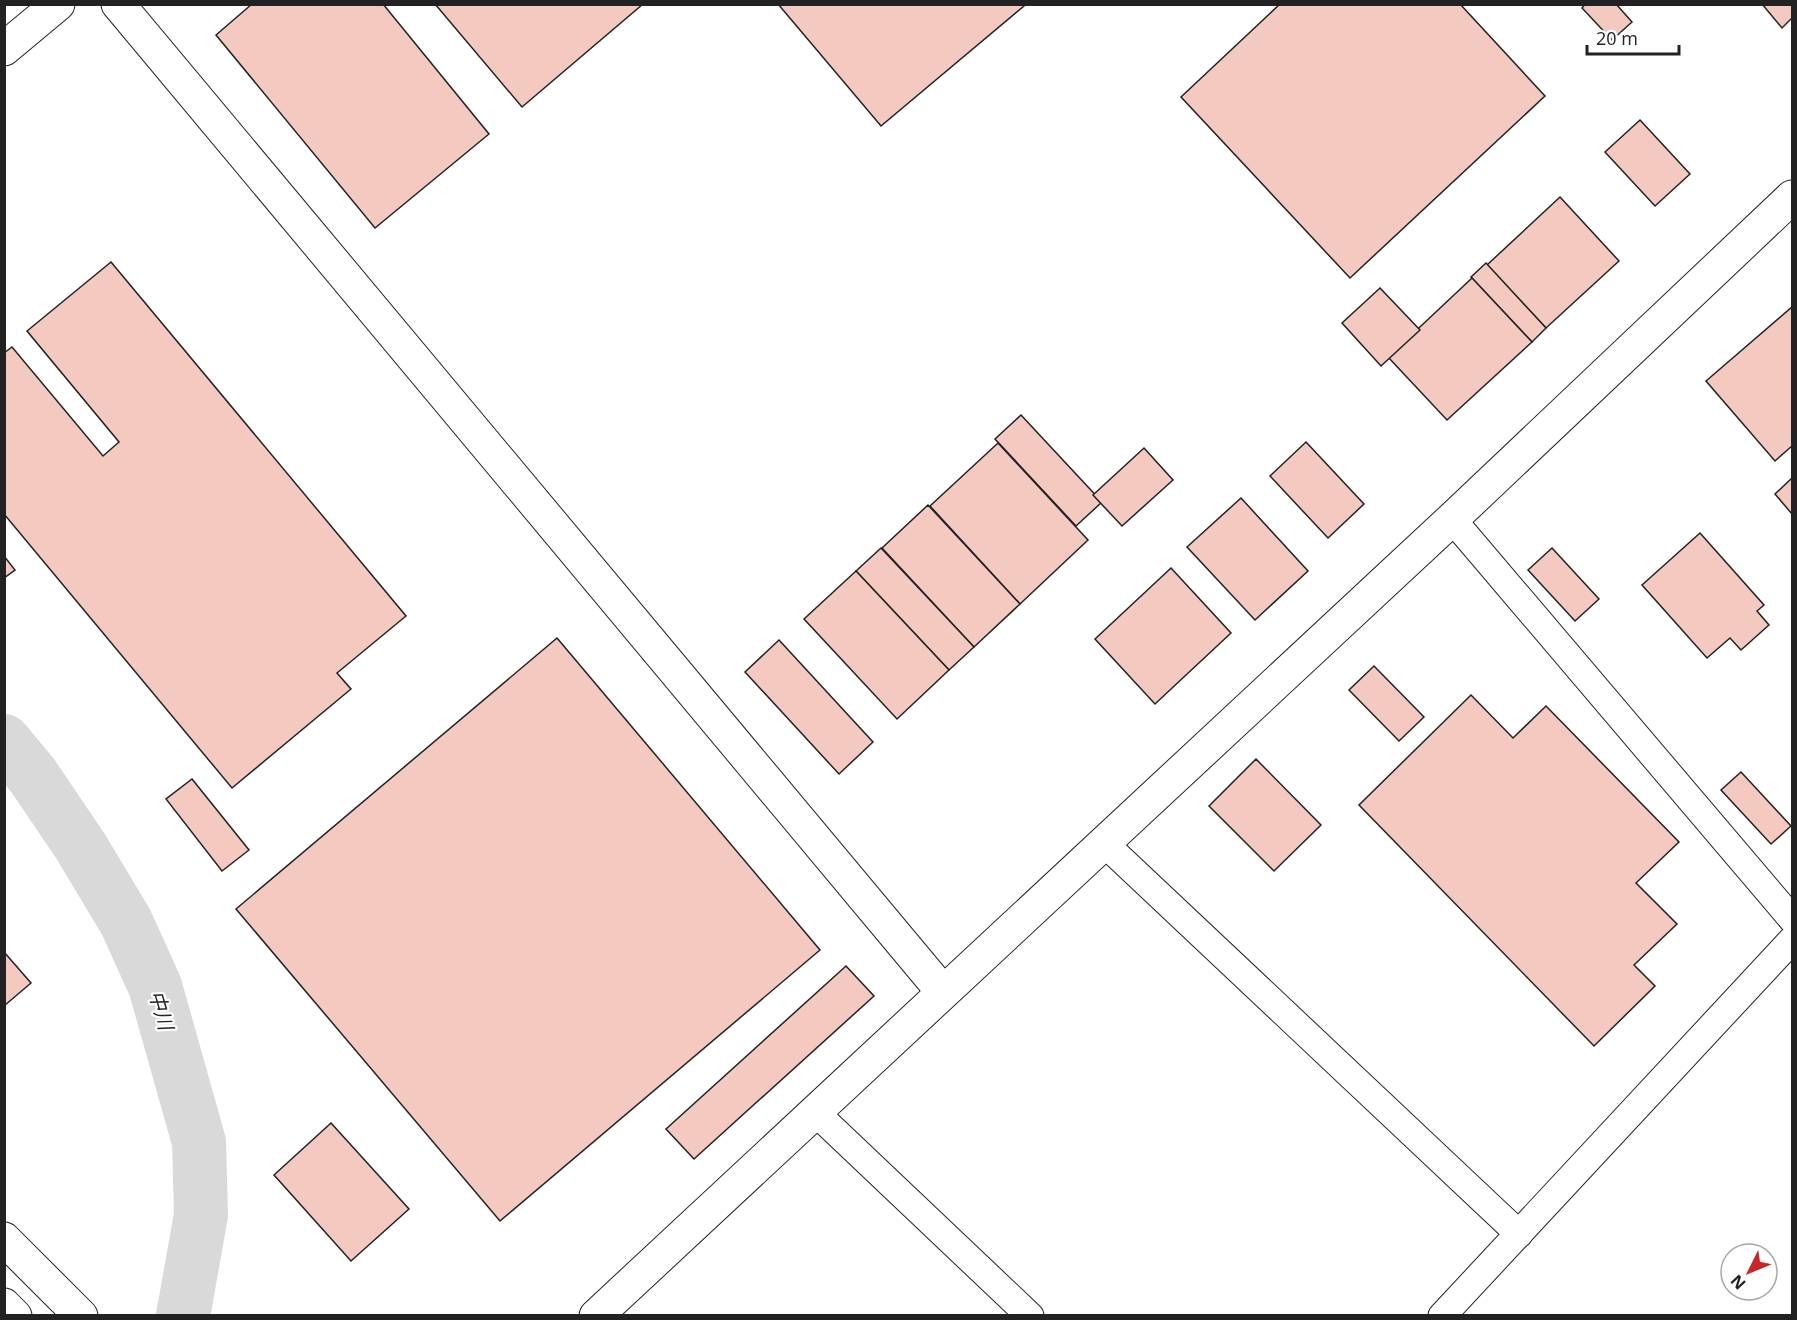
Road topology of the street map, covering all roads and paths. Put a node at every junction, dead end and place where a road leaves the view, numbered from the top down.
1 (58, 4) edge
2 (118, 4) edge
3 (4, 49) edge
4 (1792, 197) edge
5 (1452, 519) junction
6 (1104, 843) junction
7 (1792, 919) edge
8 (1792, 940) edge
9 (943, 992) junction
10 (815, 1112) junction
11 (1519, 1234) junction
12 (4, 1239) edge
13 (4, 1305) edge
14 (73, 1308) edge
15 (15, 1316) edge
16 (596, 1316) edge
17 (1030, 1316) edge
18 (1442, 1316) edge

1 - 3 street
2 - 9 street
4 - 5 street
5 - 6 street
5 - 7 street
6 - 9 street
6 - 11 street
8 - 11 street
9 - 10 street
10 - 16 street
10 - 17 street
11 - 18 street
12 - 14 street
13 - 15 street

